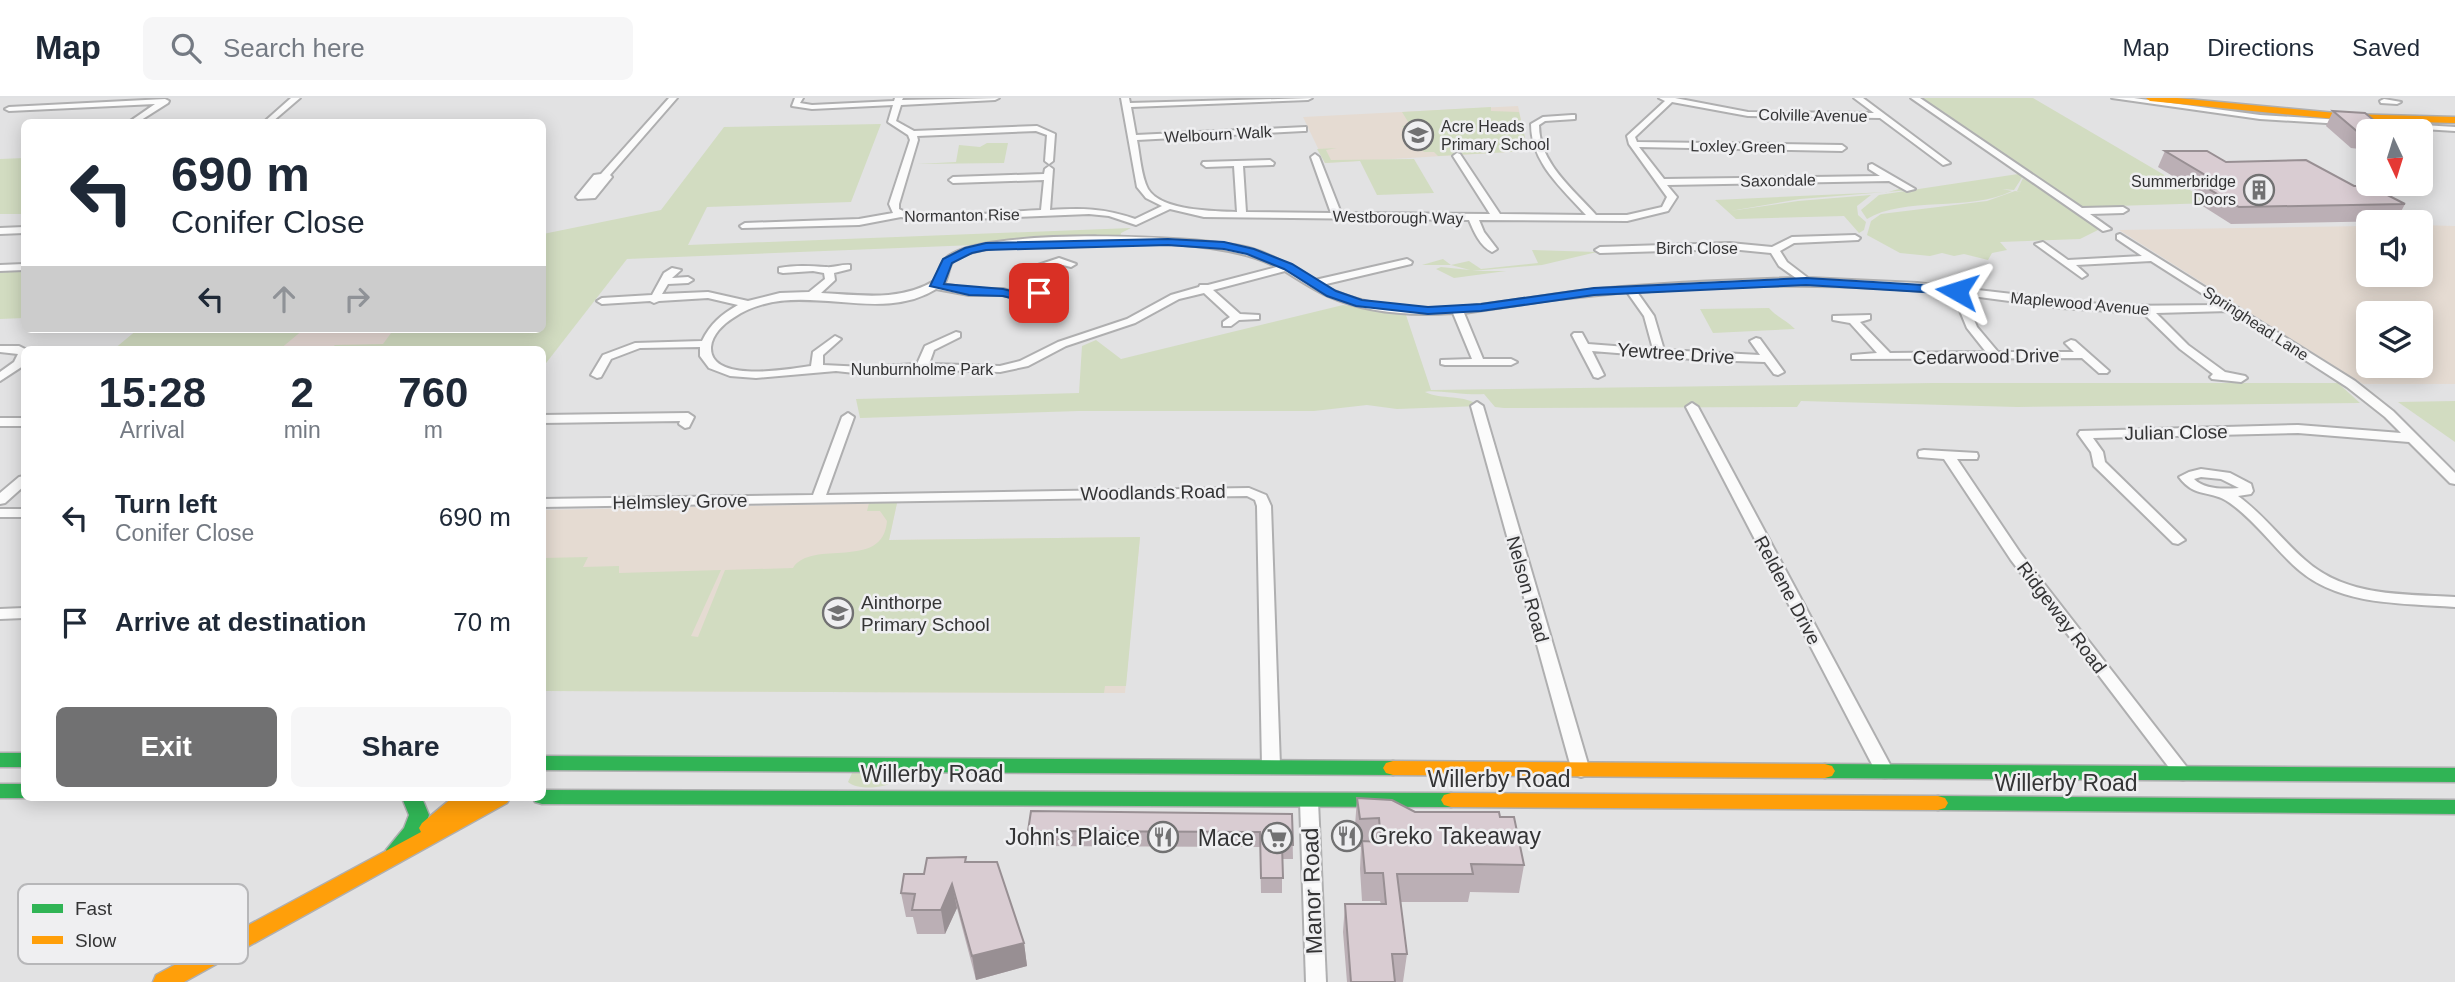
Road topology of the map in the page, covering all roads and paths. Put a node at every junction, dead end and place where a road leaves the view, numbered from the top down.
1 (296, 98) edge
2 (673, 98) edge
3 (799, 98) edge
4 (995, 98) edge
5 (1308, 98) edge
6 (1858, 98) edge
7 (1915, 98) edge
8 (2116, 98) edge
9 (2150, 98) edge
10 (2172, 98) edge
11 (167, 99) edge
12 (1666, 99) edge
13 (22, 100) edge
14 (898, 100) edge
15 (1228, 100) edge
16 (1126, 102) edge
17 (5, 107) edge
18 (2279, 112) junction
19 (1883, 116) junction
20 (1577, 118) dead end
21 (137, 119) edge
22 (272, 119) edge
23 (2455, 120) edge
24 (2455, 129) edge
25 (1303, 130) dead end
26 (912, 134) junction
27 (1133, 138) junction
28 (1633, 144) junction
29 (1842, 147) dead end
30 (1037, 157) dead end
31 (1455, 159) dead end
32 (1049, 160) junction
33 (1312, 160) dead end
34 (1945, 160) dead end
35 (1238, 163) junction
36 (1270, 163) dead end
37 (1206, 164) dead end
38 (1872, 167) dead end
39 (603, 177) dead end
40 (1048, 177) junction
41 (1892, 178) junction
42 (953, 180) dead end
43 (1663, 182) junction
44 (1910, 188) dead end
45 (1169, 206) junction
46 (1665, 209) junction
47 (2123, 210) dead end
48 (2080, 211) junction
49 (1045, 213) junction
50 (1680, 213) dead end
51 (901, 214) junction
52 (1242, 215) junction
53 (1337, 216) junction
54 (1473, 217) junction
55 (1497, 217) junction
56 (1594, 218) junction
57 (745, 226) dead end
58 (2106, 229) dead end
59 (21, 230) edge
60 (0, 231) edge
61 (2120, 237) dead end
62 (1855, 238) dead end
63 (1612, 240) dead end
64 (1061, 243) junction
65 (2040, 244) dead end
66 (1504, 248) dead end
67 (1619, 249) junction
68 (1600, 250) dead end
69 (1774, 250) junction
70 (2153, 257) junction
71 (1376, 258) dead end
72 (1059, 261) junction
73 (1407, 262) dead end
74 (2065, 263) junction
75 (1071, 264) dead end
76 (1043, 265) dead end
77 (21, 267) edge
78 (846, 267) dead end
79 (1288, 267) junction
80 (1388, 267) junction
81 (0, 268) edge
82 (676, 270) dead end
83 (783, 270) dead end
84 (829, 271) junction
85 (2081, 275) dead end
86 (688, 279) dead end
87 (664, 281) junction
88 (1806, 281) junction
89 (1313, 284) junction
90 (936, 286) junction
91 (1204, 286) junction
92 (1630, 289) junction
93 (1957, 291) junction
94 (812, 295) junction
95 (654, 299) junction
96 (1031, 300) dead end
97 (602, 301) dead end
98 (747, 304) junction
99 (2232, 308) junction
100 (1457, 310) junction
101 (2146, 310) junction
102 (1255, 317) dead end
103 (1837, 318) dead end
104 (956, 335) dead end
105 (1578, 335) dead end
106 (835, 339) dead end
107 (1756, 341) dead end
108 (2071, 342) dead end
109 (705, 344) junction
110 (806, 347) dead end
111 (1584, 347) junction
112 (0, 349) edge
113 (820, 349) junction
114 (21, 351) edge
115 (1659, 352) junction
116 (2085, 355) junction
117 (1887, 356) junction
118 (1996, 356) junction
119 (1856, 357) dead end
120 (21, 359) edge
121 (1768, 359) junction
122 (1446, 362) dead end
123 (1479, 362) junction
124 (1511, 362) dead end
125 (922, 367) junction
126 (817, 369) junction
127 (2103, 371) dead end
128 (1778, 372) dead end
129 (597, 375) dead end
130 (1598, 375) dead end
131 (0, 377) edge
132 (2241, 378) dead end
133 (1477, 406) dead end
134 (1692, 407) dead end
135 (848, 417) dead end
136 (546, 419) edge
137 (0, 422) edge
138 (21, 422) edge
139 (685, 424) dead end
140 (2412, 438) junction
141 (1924, 454) dead end
142 (1948, 456) junction
143 (1972, 456) dead end
144 (2455, 480) edge
145 (21, 482) edge
146 (2227, 493) dead end
147 (818, 498) junction
148 (0, 500) edge
149 (546, 503) edge
150 (0, 513) edge
151 (21, 513) edge
152 (2178, 540) dead end
153 (2455, 602) edge
154 (21, 613) edge
155 (0, 614) edge
156 (0, 760) edge
157 (21, 760) edge
158 (546, 763) edge
159 (1270, 765) junction
160 (1581, 771) junction
161 (1885, 772) junction
162 (2183, 774) junction
163 (2455, 775) edge
164 (0, 791) edge
165 (21, 791) edge
166 (546, 797) edge
167 (1309, 800) junction
168 (413, 801) edge
169 (464, 801) edge
170 (494, 801) edge
171 (2455, 807) edge
172 (402, 846) junction
173 (379, 864) junction
174 (248, 936) edge
175 (197, 964) edge
176 (164, 982) edge
177 (1316, 982) edge

1 - 22 street
2 - 39 street
3 - 14 street
4 - 14 street
5 - 15 street
6 - 19 street
7 - 48 street
8 - 24 street
9 - 18 street
10 - 18 street
11 - 17 street
11 - 21 street
12 - 19 street, Colville Avenue
12 - 28 street
13 - 17 street
14 - 26 street
15 - 16 street
16 - 27 street
18 - 23 street
19 - 34 street
20 - 56 street
25 - 27 street, Welbourn Walk
26 - 32 street
26 - 51 street
27 - 45 street
28 - 29 street, Loxley Green
28 - 43 street
30 - 32 street
31 - 55 street
32 - 40 street
33 - 53 street
35 - 36 street
35 - 37 street
35 - 52 street
38 - 41 street
40 - 42 street
40 - 49 street
41 - 43 street, Saxondale
41 - 44 street
43 - 46 street
45 - 49 street, Normanton Rise
45 - 52 street, Westborough Way
46 - 50 street, Westborough Way
46 - 56 street, Westborough Way
47 - 48 street
48 - 58 street
49 - 51 street, Normanton Rise
51 - 57 street, Normanton Rise
52 - 53 street, Westborough Way
53 - 54 street, Westborough Way
54 - 55 street, Westborough Way
54 - 66 street
55 - 56 street, Westborough Way
59 - 60 street
61 - 70 street, Springhead Lane
62 - 69 street
63 - 67 street
64 - 72 street
64 - 79 street, Maplewood Avenue
64 - 90 street, Maplewood Avenue
65 - 74 street
67 - 68 street, Birch Close
67 - 69 street, Birch Close
69 - 88 street
70 - 74 street
70 - 99 street, Springhead Lane
71 - 80 street
72 - 75 street
72 - 76 street
73 - 80 street
74 - 85 street
77 - 81 street
78 - 84 street
79 - 89 street, Maplewood Avenue
79 - 91 street, Nunburnholme Park
80 - 89 street
82 - 87 street
83 - 84 street
84 - 94 street
86 - 87 street
87 - 95 street
88 - 92 street, Maplewood Avenue
88 - 93 street, Maplewood Avenue
89 - 100 street, Maplewood Avenue
90 - 94 street
90 - 96 street
91 - 102 street
91 - 125 street, Nunburnholme Park
92 - 100 street, Maplewood Avenue
92 - 115 street
93 - 101 street, Maplewood Avenue
93 - 118 street
94 - 98 street
95 - 97 street
95 - 98 street
98 - 109 street
99 - 101 street, Maplewood Avenue
99 - 140 street, Springhead Lane
100 - 123 street
101 - 132 street
103 - 117 street, Cedarwood Drive
104 - 125 street
105 - 111 street, Yewtree Drive
106 - 113 street
107 - 121 street, Yewtree Drive
108 - 116 street, Cedarwood Drive
109 - 126 street, Nunburnholme Park
109 - 129 street
110 - 113 street
111 - 115 street, Yewtree Drive
111 - 130 street, Yewtree Drive
112 - 114 street
113 - 126 street
115 - 121 street, Yewtree Drive
116 - 118 street, Cedarwood Drive
116 - 127 street, Cedarwood Drive
117 - 118 street, Cedarwood Drive
117 - 119 street, Cedarwood Drive
120 - 131 street
121 - 128 street, Yewtree Drive
122 - 123 street
123 - 124 street
125 - 126 street, Nunburnholme Park
133 - 160 street, Nelson Road
134 - 161 street, Reldene Drive
135 - 147 street
136 - 139 street
137 - 138 street
140 - 144 street, Springhead Lane
140 - 152 street, Julian Close
141 - 142 street
142 - 143 street
142 - 162 street, Ridgeway Road
145 - 148 street
146 - 153 street
147 - 149 street, Helmsley Grove
147 - 159 street, Woodlands Road
150 - 151 street
154 - 155 street
156 - 157 street
158 - 159 street, Willerby Road
159 - 160 street, Willerby Road
160 - 161 street, Willerby Road
161 - 162 street, Willerby Road
162 - 163 street, Willerby Road
164 - 165 street
166 - 167 street, Willerby Road
167 - 171 street, Willerby Road
167 - 177 street, Manor Road
168 - 172 street
169 - 172 street
170 - 173 street
172 - 173 street
173 - 174 street
175 - 176 street

